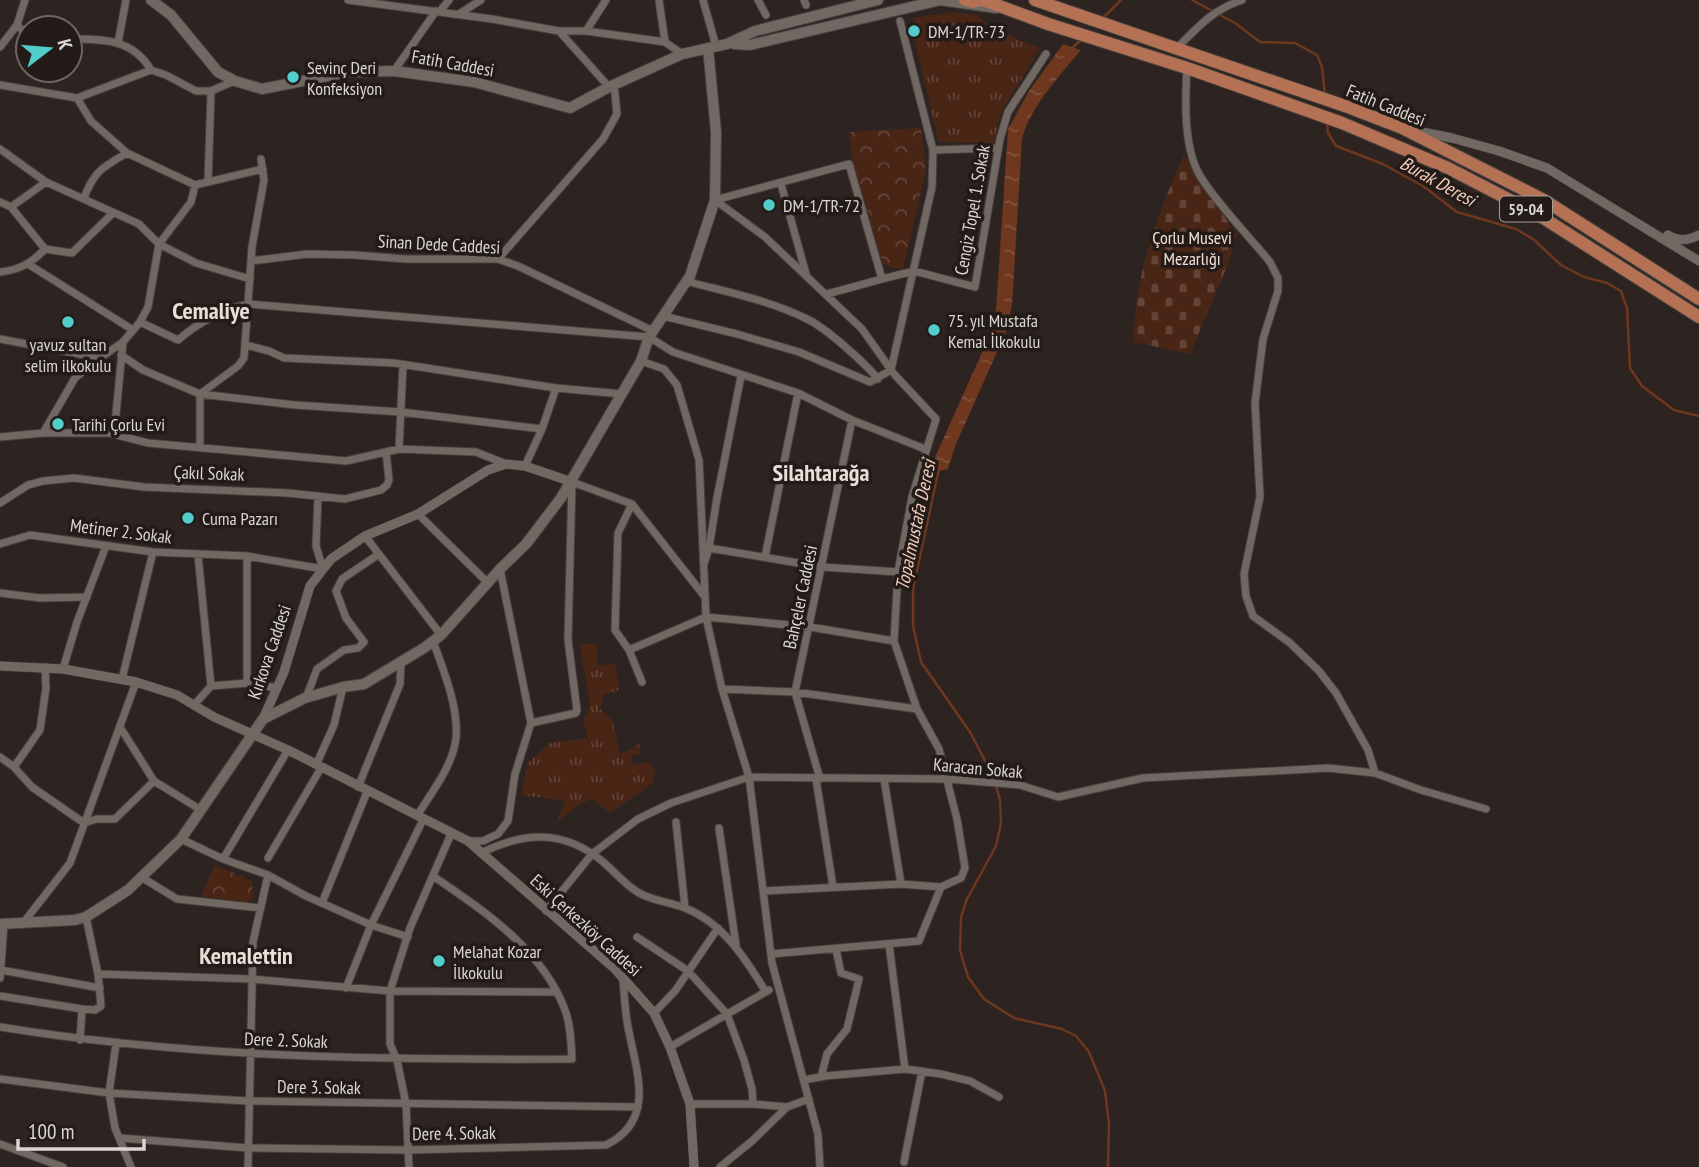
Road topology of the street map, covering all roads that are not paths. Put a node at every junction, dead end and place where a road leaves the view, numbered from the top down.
1 (126, 0) edge
2 (151, 0) edge
3 (348, 0) edge
4 (449, 0) edge
5 (481, 0) edge
6 (606, 0) edge
7 (659, 0) edge
8 (703, 0) edge
9 (758, 0) edge
10 (878, 0) edge
11 (941, 0) edge
12 (965, 0) edge
13 (982, 0) edge
14 (1035, 0) edge
15 (1242, 0) edge
16 (1001, 8) junction
17 (438, 11) junction
18 (459, 14) junction
19 (766, 15) dead end
20 (900, 21) dead end
21 (14, 29) edge
22 (559, 31) junction
23 (586, 31) junction
24 (84, 39) edge
25 (665, 42) junction
26 (118, 43) junction
27 (717, 46) junction
28 (0, 47) edge
29 (1176, 49) junction
30 (682, 54) junction
31 (1046, 54) dead end
32 (1187, 68) junction
33 (151, 70) junction
34 (394, 71) junction
35 (235, 81) junction
36 (0, 85) edge
37 (612, 85) junction
38 (211, 91) junction
39 (77, 98) junction
40 (1402, 128) junction
41 (998, 148) junction
42 (0, 149) edge
43 (933, 150) junction
44 (127, 153) junction
45 (261, 159) dead end
46 (263, 169) junction
47 (46, 182) junction
48 (208, 183) junction
49 (781, 184) junction
50 (195, 186) junction
51 (84, 198) junction
52 (715, 200) junction
53 (0, 202) edge
54 (11, 207) junction
55 (113, 213) junction
56 (1641, 224) junction
57 (1699, 235) edge
58 (159, 244) junction
59 (45, 249) junction
60 (498, 260) junction
61 (251, 261) junction
62 (1699, 261) edge
63 (28, 264) junction
64 (914, 271) junction
65 (0, 272) edge
66 (806, 275) junction
67 (250, 279) junction
68 (882, 279) junction
69 (686, 281) junction
70 (827, 294) junction
71 (1699, 299) edge
72 (249, 304) junction
73 (663, 316) junction
74 (1699, 317) edge
75 (140, 322) junction
76 (133, 330) junction
77 (651, 334) junction
78 (0, 339) edge
79 (123, 342) junction
80 (246, 345) junction
81 (121, 355) junction
82 (100, 358) junction
83 (641, 361) junction
84 (403, 365) junction
85 (891, 370) junction
86 (741, 376) junction
87 (877, 379) junction
88 (556, 388) junction
89 (798, 393) junction
90 (200, 394) junction
91 (622, 394) junction
92 (401, 412) junction
93 (852, 420) junction
94 (542, 429) junction
95 (43, 433) junction
96 (114, 434) junction
97 (0, 437) edge
98 (200, 448) junction
99 (399, 449) junction
100 (925, 449) junction
101 (387, 452) junction
102 (506, 464) junction
103 (525, 466) junction
104 (572, 482) junction
105 (318, 496) junction
106 (0, 503) edge
107 (632, 505) junction
108 (418, 514) junction
109 (365, 536) junction
110 (0, 544) edge
111 (106, 546) junction
112 (709, 548) junction
113 (153, 552) junction
114 (379, 554) junction
115 (198, 555) junction
116 (247, 556) junction
117 (765, 558) junction
118 (822, 567) junction
119 (703, 568) junction
120 (323, 569) junction
121 (500, 569) junction
122 (898, 572) junction
123 (488, 583) junction
124 (3, 595) edge
125 (87, 597) junction
126 (705, 597) junction
127 (706, 617) junction
128 (810, 627) junction
129 (437, 638) junction
130 (894, 641) junction
131 (629, 650) junction
132 (401, 662) junction
133 (0, 666) edge
134 (45, 667) junction
135 (63, 669) junction
136 (122, 679) junction
137 (136, 682) junction
138 (642, 682) dead end
139 (247, 683) junction
140 (211, 686) junction
141 (343, 687) junction
142 (277, 688) junction
143 (722, 689) junction
144 (795, 692) junction
145 (305, 698) junction
146 (194, 705) junction
147 (917, 709) junction
148 (263, 719) junction
149 (531, 723) junction
150 (120, 727) junction
151 (251, 734) junction
152 (288, 750) junction
153 (0, 757) edge
154 (14, 767) junction
155 (318, 767) junction
156 (1375, 773) junction
157 (749, 777) junction
158 (818, 779) junction
159 (884, 779) junction
160 (948, 779) junction
161 (154, 781) junction
162 (358, 787) junction
163 (367, 792) junction
164 (1486, 809) dead end
165 (201, 810) junction
166 (420, 818) junction
167 (676, 822) dead end
168 (84, 823) junction
169 (719, 828) dead end
170 (452, 834) junction
171 (181, 839) junction
172 (468, 841) junction
173 (481, 853) junction
174 (592, 853) junction
175 (268, 858) dead end
176 (223, 859) junction
177 (268, 875) junction
178 (433, 876) junction
179 (141, 877) junction
180 (901, 884) junction
181 (833, 887) junction
182 (942, 887) junction
183 (764, 891) junction
184 (322, 903) junction
185 (261, 908) junction
186 (685, 908) junction
187 (547, 911) junction
188 (86, 917) junction
189 (24, 922) junction
190 (2, 923) edge
191 (371, 925) junction
192 (718, 928) junction
193 (408, 937) junction
194 (637, 937) dead end
195 (889, 944) junction
196 (736, 946) junction
197 (836, 948) junction
198 (771, 954) junction
199 (1, 970) edge
200 (688, 971) junction
201 (98, 974) junction
202 (0, 978) edge
203 (623, 978) junction
204 (251, 979) junction
205 (777, 986) junction
206 (100, 988) junction
207 (346, 988) junction
208 (390, 991) junction
209 (556, 992) junction
210 (766, 992) junction
211 (0, 996) edge
212 (82, 1009) junction
213 (654, 1013) junction
214 (727, 1014) junction
215 (0, 1027) edge
216 (80, 1040) junction
217 (116, 1044) junction
218 (670, 1047) junction
219 (249, 1055) junction
220 (397, 1060) junction
221 (905, 1069) junction
222 (922, 1071) junction
223 (821, 1077) junction
224 (0, 1079) edge
225 (804, 1080) junction
226 (109, 1093) junction
227 (999, 1097) dead end
228 (809, 1099) junction
229 (248, 1101) junction
230 (406, 1104) junction
231 (691, 1104) junction
232 (753, 1104) junction
233 (638, 1107) junction
234 (787, 1107) junction
235 (120, 1139) junction
236 (0, 1144) edge
237 (248, 1148) junction
238 (407, 1150) junction
239 (904, 1162) dead end
240 (63, 1167) edge
241 (131, 1167) edge
242 (248, 1167) edge
243 (409, 1167) edge
244 (694, 1167) edge
245 (720, 1167) edge
246 (820, 1167) edge

1 - 26 street
2 - 35 main road, Fatih Caddesi
3 - 17 street
4 - 17 street
5 - 18 street
6 - 23 street
7 - 25 street
8 - 27 street
9 - 19 street
10 - 27 main road, Fatih Caddesi
11 - 16 main road
11 - 27 main road, Fatih Caddesi
12 - 13 main road
13 - 16 main road
14 - 29 main road, Fatih Caddesi / 59-04
15 - 29 street
16 - 32 main road, 59-04
17 - 18 street
17 - 34 street
18 - 22 street
20 - 43 street
21 - 28 street
22 - 23 street
22 - 37 street
23 - 25 street
24 - 26 street
25 - 30 street
26 - 33 street
27 - 30 main road, Fatih Caddesi
27 - 52 main road
29 - 40 main road, Fatih Caddesi / 59-04
30 - 37 main road, Fatih Caddesi
31 - 41 street, Cengiz Topel 1. Sokak
32 - 74 main road, Fatih Caddesi / 59-04
32 - 156 street
33 - 38 street
33 - 39 street
34 - 35 main road, Fatih Caddesi
34 - 37 main road, Fatih Caddesi
35 - 38 street
36 - 39 street
37 - 60 street
38 - 48 street
39 - 44 street
40 - 56 street
40 - 71 main road, Fatih Caddesi / 59-04
41 - 43 street
41 - 64 street, Cengiz Topel 1. Sokak
42 - 47 street
43 - 64 street
44 - 50 street
44 - 51 street
45 - 46 street
46 - 48 street
46 - 61 street
47 - 51 street
47 - 54 street
48 - 50 street
49 - 52 street
49 - 66 street
49 - 68 street
50 - 58 street
51 - 55 street
52 - 66 street
52 - 69 main road
53 - 54 street
54 - 59 street
55 - 58 street
55 - 59 street
56 - 57 street
56 - 62 street
58 - 67 street
58 - 75 street
59 - 63 street
60 - 61 street, Sinan Dede Caddesi
60 - 77 street, Sinan Dede Caddesi
61 - 67 street
63 - 65 street
63 - 76 street
64 - 68 street, Cengiz Topel 1. Sokak
64 - 85 street
66 - 70 street
67 - 72 street
68 - 70 street, Cengiz Topel 1. Sokak
69 - 73 main road
69 - 87 street
70 - 85 street
72 - 75 street
72 - 77 street
72 - 80 street
73 - 77 main road
73 - 87 street
75 - 76 street
76 - 79 street
77 - 83 main road
77 - 86 street, Sinan Dede Caddesi
78 - 82 street
79 - 81 street
79 - 82 street
80 - 84 street
80 - 90 street
81 - 90 street
81 - 96 street
82 - 95 street
83 - 91 main road
83 - 119 street
84 - 88 street
84 - 92 street
85 - 87 street
85 - 100 street
86 - 89 street, Sinan Dede Caddesi
86 - 112 street
88 - 91 street
88 - 94 street
89 - 93 street, Sinan Dede Caddesi
89 - 117 street
90 - 92 street
90 - 98 street
91 - 104 main road
92 - 94 street
92 - 99 street
93 - 100 street, Sinan Dede Caddesi
93 - 118 street, Bahçeler Caddesi
94 - 103 street
95 - 96 street
95 - 97 street
96 - 98 street
98 - 101 street
99 - 101 street
99 - 102 street
100 - 122 street
101 - 105 street, Çakıl Sokak
102 - 103 street
102 - 108 street, Kırkova Caddesi
103 - 104 street
104 - 107 street
104 - 121 main road
104 - 149 street
105 - 106 street, Çakıl Sokak
105 - 120 street
107 - 126 street
107 - 131 street
108 - 109 street, Kırkova Caddesi
108 - 123 street
109 - 114 street
109 - 120 street, Kırkova Caddesi
110 - 111 street, Metiner 2. Sokak
111 - 113 street, Metiner 2. Sokak
111 - 125 street
112 - 117 street
112 - 119 street
113 - 115 street, Metiner 2. Sokak
113 - 136 street
114 - 129 street
114 - 145 street
115 - 116 street, Metiner 2. Sokak
115 - 140 street
116 - 120 street, Metiner 2. Sokak
116 - 139 street
117 - 118 street
118 - 122 street
118 - 128 street, Bahçeler Caddesi
119 - 126 street
120 - 142 street, Kırkova Caddesi
121 - 123 main road
121 - 149 street
122 - 130 street
123 - 129 main road
124 - 125 street
125 - 135 street
126 - 127 street
127 - 128 street
127 - 131 street
127 - 143 street
128 - 130 street
128 - 144 street, Bahçeler Caddesi
129 - 132 main road
129 - 166 street
130 - 147 street
131 - 138 street
132 - 141 main road
132 - 162 street
133 - 134 street
134 - 135 street
134 - 154 street
135 - 136 street
136 - 137 street
137 - 146 street
137 - 150 street
139 - 140 street
139 - 142 street
140 - 146 street
141 - 145 main road
141 - 155 street
142 - 148 street, Kırkova Caddesi
143 - 144 street
143 - 157 street
144 - 147 street
144 - 158 street, Bahçeler Caddesi
145 - 148 main road
146 - 151 street
147 - 160 street
148 - 151 main road, Kırkova Caddesi
149 - 172 street
150 - 161 street
150 - 168 street
151 - 152 street, Eski Çerkezköy Caddesi
151 - 165 main road, Kırkova Caddesi
152 - 155 street, Eski Çerkezköy Caddesi
152 - 176 street
153 - 154 street
154 - 168 street
155 - 162 street, Eski Çerkezköy Caddesi
155 - 175 street
156 - 160 street, Karacan Sokak
156 - 164 street, Karacan Sokak
157 - 158 street, Karacan Sokak
157 - 174 street, Karacan Sokak
157 - 183 street
158 - 159 street, Karacan Sokak
158 - 181 street, Bahçeler Caddesi
159 - 160 street, Karacan Sokak
159 - 180 street
160 - 182 street
161 - 165 street
161 - 168 street
162 - 163 street, Eski Çerkezköy Caddesi
163 - 166 street, Eski Çerkezköy Caddesi
163 - 184 street
165 - 171 main road, Kırkova Caddesi
166 - 170 street, Eski Çerkezköy Caddesi
166 - 191 street
167 - 186 street
168 - 189 street
169 - 196 street
170 - 172 street, Eski Çerkezköy Caddesi
170 - 178 street
171 - 176 street
171 - 179 main road, Kırkova Caddesi
172 - 173 street, Eski Çerkezköy Caddesi
173 - 174 street
173 - 187 street, Eski Çerkezköy Caddesi
174 - 186 street
174 - 187 street, Karacan Sokak
176 - 177 street
177 - 184 street
177 - 185 street
178 - 193 street
178 - 209 street
179 - 185 street
179 - 188 main road, Kırkova Caddesi
180 - 181 street
180 - 182 street
181 - 183 street
182 - 195 street
183 - 198 street
184 - 191 street
185 - 204 street
186 - 192 street
187 - 203 street, Eski Çerkezköy Caddesi
188 - 189 main road, Kırkova Caddesi
188 - 201 street
189 - 190 main road, Kırkova Caddesi
190 - 199 street
191 - 193 street
191 - 207 street
192 - 196 street
192 - 200 street
193 - 208 street
194 - 200 street
195 - 197 street
195 - 221 street
196 - 210 street
197 - 198 street
197 - 223 street
198 - 205 street
199 - 202 street
199 - 206 street
200 - 213 street
200 - 214 street
201 - 204 street
201 - 206 street
203 - 213 street, Eski Çerkezköy Caddesi
203 - 233 street
204 - 207 street
204 - 219 street
205 - 210 street
205 - 225 street
206 - 212 street
207 - 208 street
208 - 209 street
208 - 220 street
209 - 220 street, Dere 2. Sokak
210 - 214 street
211 - 212 street
212 - 216 street
213 - 218 street, Eski Çerkezköy Caddesi
214 - 218 street
214 - 232 street
215 - 216 street, Dere 2. Sokak
216 - 217 street, Dere 2. Sokak
217 - 219 street, Dere 2. Sokak
217 - 226 street
218 - 231 street, Eski Çerkezköy Caddesi
219 - 220 street, Dere 2. Sokak
219 - 229 street
220 - 230 street
221 - 222 street
221 - 223 street
222 - 227 street
222 - 239 street
223 - 225 street
224 - 226 street, Dere 3. Sokak
225 - 228 street
226 - 229 street, Dere 3. Sokak
226 - 235 street
228 - 234 street
228 - 246 street
229 - 230 street, Dere 3. Sokak
229 - 237 street
230 - 233 street, Dere 3. Sokak
230 - 238 street
231 - 232 street
231 - 244 street, Eski Çerkezköy Caddesi
232 - 234 street
233 - 238 street, Dere 4. Sokak
234 - 245 street
235 - 237 street, Dere 4. Sokak
235 - 241 street
236 - 240 street
237 - 238 street, Dere 4. Sokak
237 - 242 street
238 - 243 street

